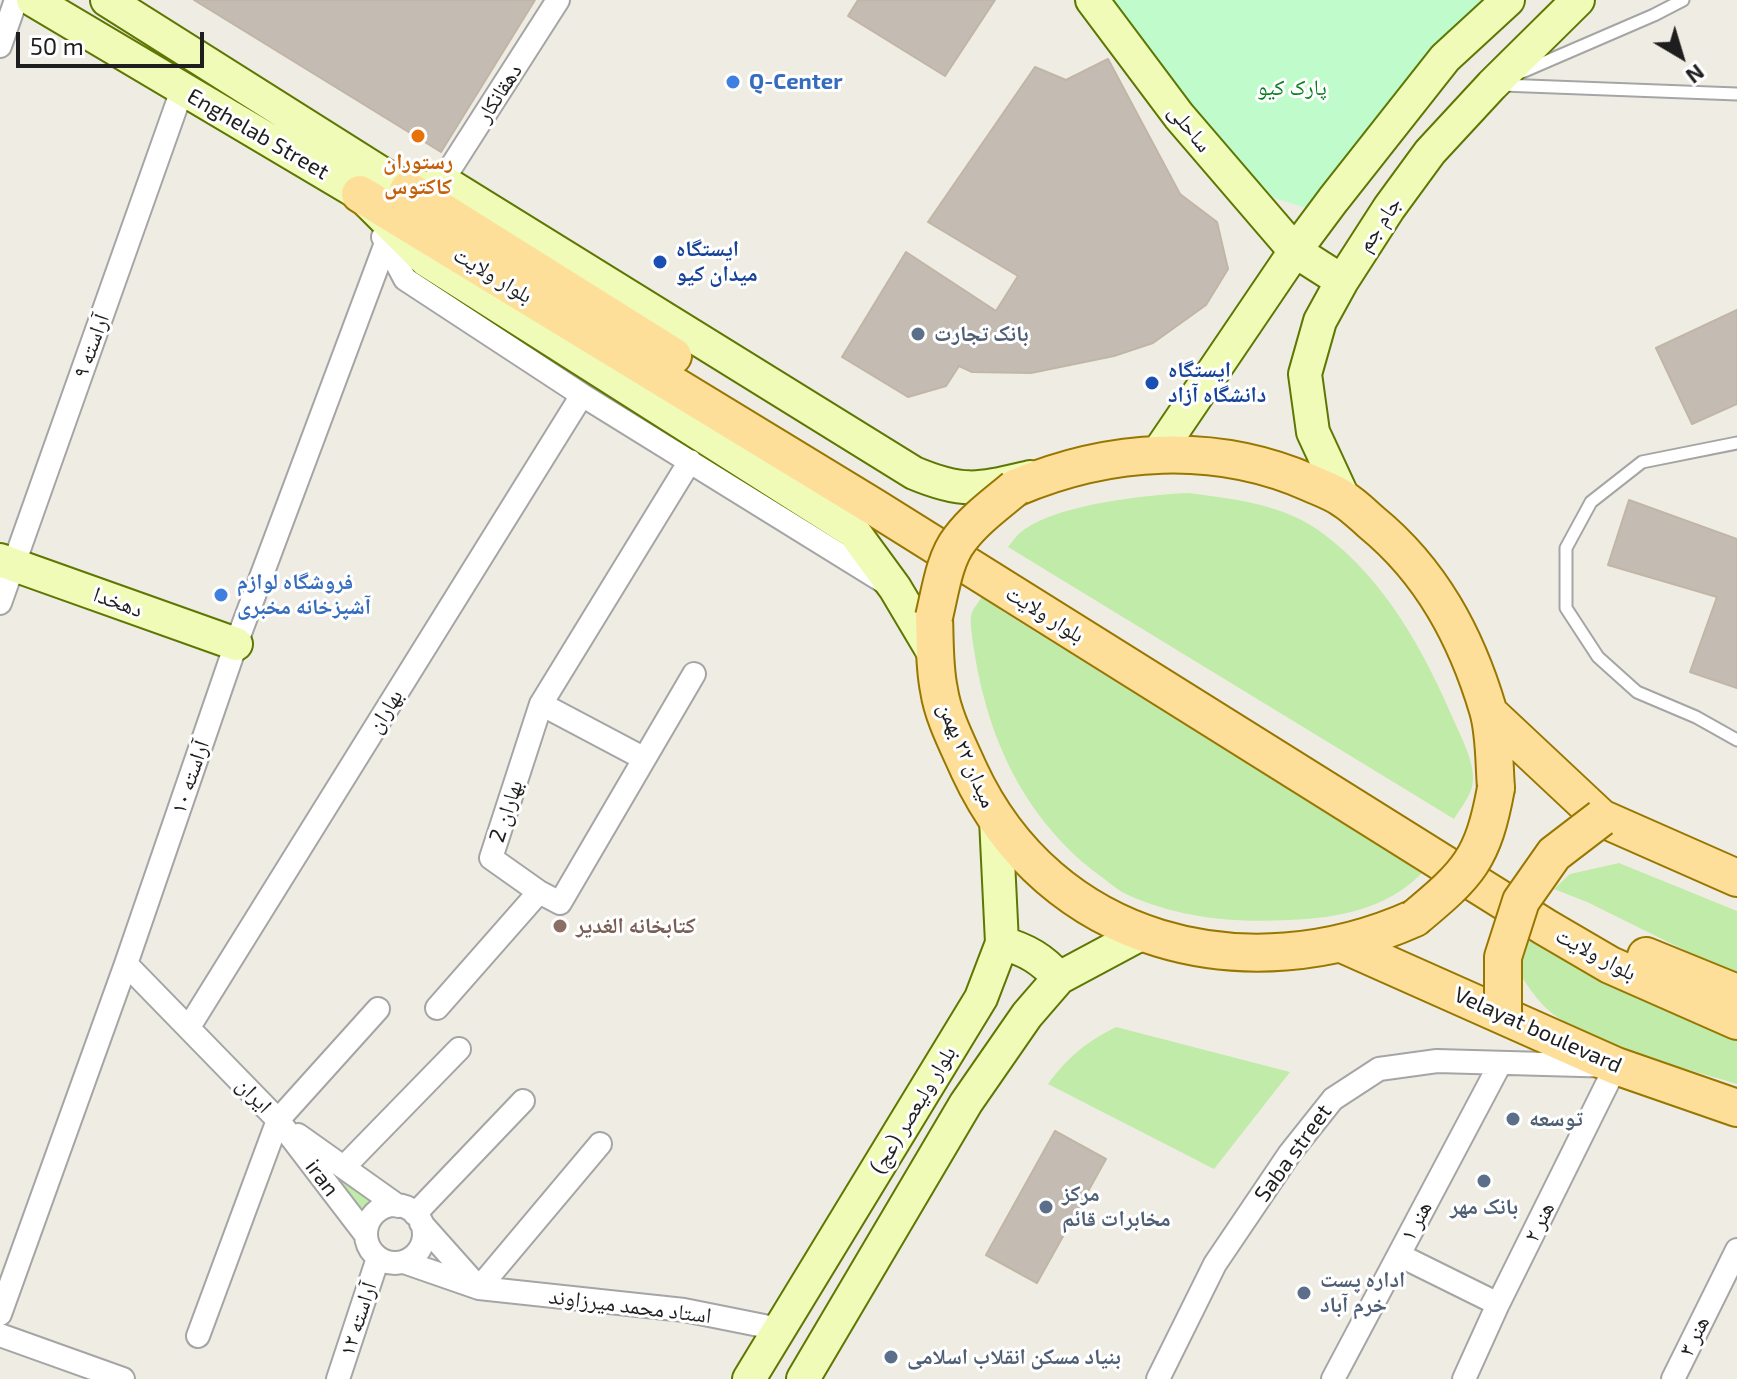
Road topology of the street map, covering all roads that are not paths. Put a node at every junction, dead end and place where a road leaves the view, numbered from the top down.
1 (16, 0) edge
2 (33, 0) edge
3 (107, 0) edge
4 (558, 0) edge
5 (1092, 0) edge
6 (1508, 0) edge
7 (1578, 0) edge
8 (1683, 0) edge
9 (0, 46) edge
10 (1492, 85) junction
11 (182, 90) junction
12 (1737, 94) edge
13 (424, 188) junction
14 (360, 194) junction
15 (386, 243) junction
16 (1295, 251) junction
17 (1342, 281) junction
18 (582, 395) junction
19 (1737, 443) edge
20 (1158, 453) junction
21 (690, 461) junction
22 (1053, 472) junction
23 (1344, 499) junction
24 (7, 562) edge
25 (895, 588) junction
26 (0, 603) edge
27 (236, 644) junction
28 (936, 657) junction
29 (694, 674) dead end
30 (541, 704) junction
31 (1489, 713) junction
32 (1737, 740) edge
33 (643, 758) junction
34 (1601, 818) junction
35 (996, 819) junction
36 (1737, 878) edge
37 (539, 892) junction
38 (1143, 933) junction
39 (1002, 943) junction
40 (1342, 944) junction
41 (126, 964) junction
42 (1059, 978) junction
43 (1737, 993) edge
44 (437, 1008) dead end
45 (378, 1009) dead end
46 (1503, 1015) junction
47 (1737, 1021) edge
48 (189, 1027) junction
49 (459, 1049) dead end
50 (1500, 1064) junction
51 (1616, 1066) junction
52 (523, 1101) dead end
53 (1737, 1108) edge
54 (278, 1120) junction
55 (600, 1144) dead end
56 (344, 1167) junction
57 (411, 1214) junction
58 (366, 1235) junction
59 (1737, 1250) edge
60 (1399, 1255) junction
61 (378, 1258) junction
62 (404, 1262) junction
63 (479, 1288) junction
64 (1498, 1304) junction
65 (0, 1314) edge
66 (779, 1329) junction
67 (0, 1335) edge
68 (198, 1336) dead end
69 (122, 1379) edge
70 (338, 1379) edge
71 (749, 1379) edge
72 (803, 1379) edge
73 (1158, 1379) edge
74 (1333, 1379) edge
75 (1464, 1379) edge
76 (1673, 1379) edge

1 - 9 street
2 - 11 main road, Enghelab Street
3 - 13 main road, Enghelab Street
4 - 13 street, دهقانکار
5 - 16 main road, ساحلی
6 - 16 main road
7 - 10 main road, جام جم
8 - 10 lane
10 - 12 lane
10 - 17 main road, جام جم
11 - 14 main road, Enghelab Street
11 - 24 street, آراسته ۹
13 - 22 main road, Enghelab Street
13 - 43 main road, بلوار ولایت
14 - 15 street
14 - 25 main road, Enghelab Street
14 - 47 main road, بلوار ولایت
15 - 18 street
15 - 27 street, آراسته ۱۰
16 - 17 main road, ساحلی
16 - 20 main road
17 - 23 main road, جام جم
18 - 21 street
18 - 48 street, بهاران
19 - 32 lane
20 - 22 main road, میدان ۲۲ بهمن
20 - 23 main road, میدان ۲۲ بهمن
21 - 25 street
21 - 30 street, بهاران 2
22 - 28 main road, میدان ۲۲ بهمن, bridge
23 - 31 main road, میدان ۲۲ بهمن
24 - 26 street, آراسته ۹
24 - 27 main road, دهخدا
25 - 28 main road, Enghelab Street
27 - 41 street, آراسته ۱۰
28 - 35 main road, میدان ۲۲ بهمن
29 - 33 street
30 - 33 street
30 - 37 street, بهاران 2
31 - 34 main road
31 - 40 main road, میدان ۲۲ بهمن, bridge
33 - 37 street
34 - 36 main road
34 - 46 main road, bridge
35 - 38 main road, میدان ۲۲ بهمن
35 - 39 main road, بلوار ولیعصر (عج)
37 - 44 street
38 - 40 main road, میدان ۲۲ بهمن
38 - 42 main road, بلوار ولیعصر (عج)
39 - 42 main road
39 - 66 main road, بلوار ولیعصر (عج)
40 - 46 main road, Velayat boulevard
41 - 48 street, ایران
41 - 65 street, آراسته ۱۰
42 - 72 main road, بلوار ولیعصر (عج)
45 - 54 street
46 - 51 main road, Velayat boulevard
48 - 54 street, ایران
49 - 56 street
50 - 51 street, Saba street
50 - 60 street, هنر ۱
50 - 73 street, Saba street
51 - 53 main road, Velayat boulevard
51 - 64 street, هنر ۲
52 - 57 street
54 - 56 street, ایران
54 - 58 street, iran
54 - 68 street
55 - 63 street
56 - 57 street, ایران
57 - 58 street
57 - 62 street
57 - 63 street, ایران
58 - 61 street
59 - 76 street, هنر ۳
60 - 64 street
60 - 74 street, هنر ۱
61 - 62 street
61 - 70 street, ۱۲ آراسته
62 - 63 street
63 - 66 street, استاد محمد میرزاوند
64 - 75 street, هنر ۲
66 - 71 main road, بلوار ولیعصر (عج)
67 - 69 street

